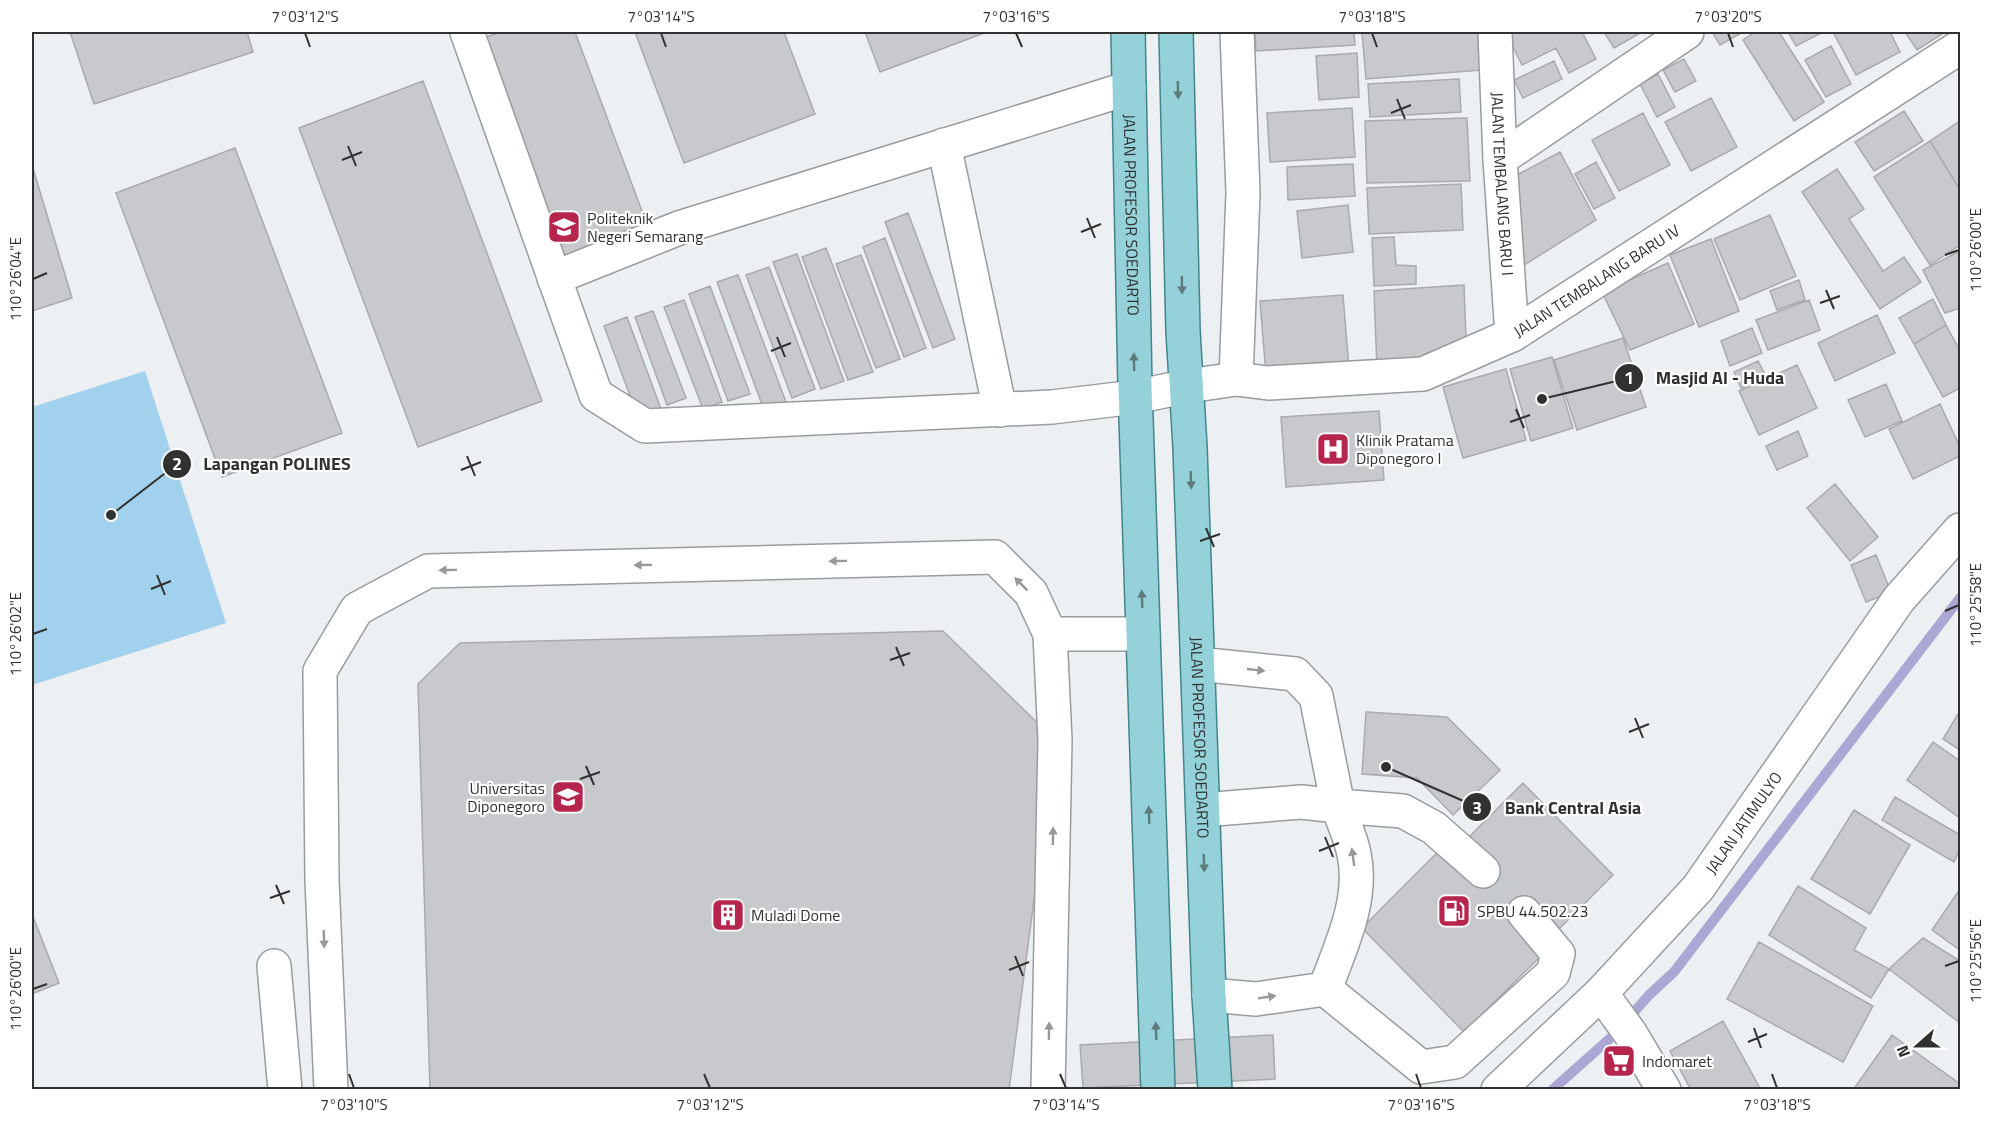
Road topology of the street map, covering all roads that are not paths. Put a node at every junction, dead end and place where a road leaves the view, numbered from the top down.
1 (467, 32) edge
2 (1128, 32) edge
3 (1176, 32) edge
4 (1237, 32) edge
5 (1495, 32) edge
6 (1687, 32) edge
7 (1960, 47) edge
8 (1129, 88) junction
9 (944, 145) junction
10 (1500, 159) junction
11 (554, 278) junction
12 (1512, 335) junction
13 (1236, 379) junction
14 (1188, 386) junction
15 (1135, 397) junction
16 (1000, 410) junction
17 (1958, 539) edge
18 (1050, 634) junction
19 (1143, 634) junction
20 (1198, 664) junction
21 (1338, 806) junction
22 (1203, 810) junction
23 (1483, 871) tunnel mouth
24 (1524, 913) tunnel mouth
25 (274, 966) dead end
26 (1324, 989) junction
27 (1209, 996) junction
28 (1605, 997) junction
29 (285, 1089) edge
30 (331, 1089) edge
31 (1048, 1089) edge
32 (1158, 1089) edge
33 (1215, 1089) edge
34 (1498, 1089) edge
35 (1664, 1089) edge

1 - 11 street
2 - 8 main road, JALAN PROFESOR SOEDARTO
3 -> 14 main road, JALAN PROFESOR SOEDARTO
4 - 13 street
5 - 10 street, JALAN TEMBALANG BARU I
6 - 10 street
7 - 12 street, JALAN TEMBALANG BARU IV
8 - 9 street
15 -> 8 main road, JALAN PROFESOR SOEDARTO
9 - 11 street
9 - 16 street
10 - 12 street, JALAN TEMBALANG BARU I
11 - 16 street
12 - 13 street, JALAN TEMBALANG BARU IV
13 - 14 street, JALAN TEMBALANG BARU IV
14 - 15 street
14 -> 20 main road, JALAN PROFESOR SOEDARTO
15 - 16 street
19 -> 15 main road, JALAN PROFESOR SOEDARTO
17 - 28 street, JALAN JATIMULYO
18 - 19 street
18 -> 30 street
31 -> 18 street
32 -> 19 main road, JALAN PROFESOR SOEDARTO
20 -> 21 street
20 - 22 main road, JALAN PROFESOR SOEDARTO
21 - 22 street
21 - 23 street
26 -> 21 street
22 -> 27 main road, JALAN PROFESOR SOEDARTO
24 - 26 street
25 - 29 street
27 -> 26 street
27 - 33 main road, JALAN PROFESOR SOEDARTO
28 - 34 street, JALAN JATIMULYO
28 - 35 street

